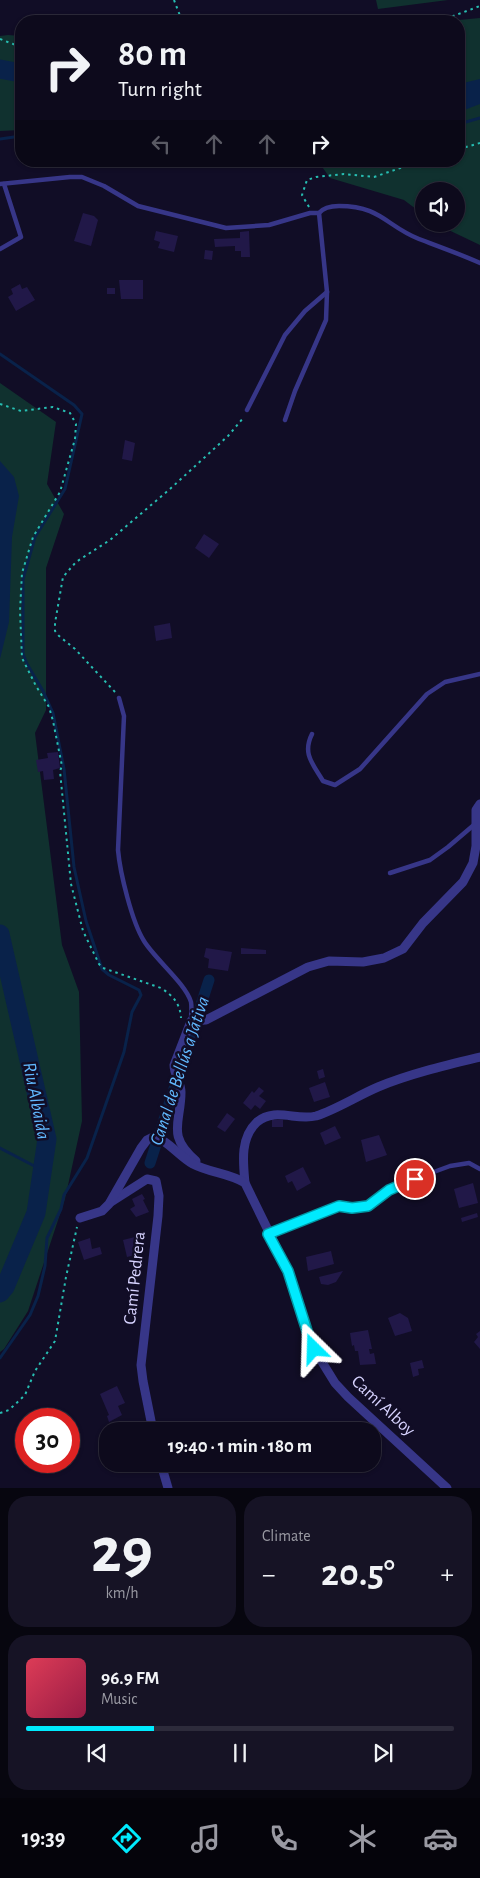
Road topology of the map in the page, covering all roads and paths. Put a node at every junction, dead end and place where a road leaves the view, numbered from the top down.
1 (174, 0) edge
2 (480, 6) edge
3 (180, 15) edge
4 (456, 15) edge
5 (0, 39) edge
6 (15, 45) edge
7 (480, 143) edge
8 (465, 147) edge
9 (404, 167) edge
10 (2, 184) edge
11 (319, 214) junction
12 (0, 249) edge
13 (480, 263) edge
14 (327, 292) junction
15 (0, 404) edge
16 (248, 410) joint
17 (285, 420) dead end
18 (480, 674) edge
19 (119, 698) joint
20 (312, 734) dead end
21 (480, 804) edge
22 (475, 824) junction
23 (390, 873) dead end
24 (191, 1021) junction
25 (183, 1041) junction
26 (480, 1057) edge
27 (480, 1168) edge
28 (206, 1169) junction
29 (245, 1183) junction
30 (109, 1204) junction
31 (80, 1218) joint
32 (268, 1234) junction
33 (0, 1413) edge
34 (151, 1422) edge
35 (163, 1472) edge
36 (168, 1488) edge
37 (447, 1488) edge

1 - 3 path
2 - 4 path
5 - 6 path
7 - 8 path
9 - 11 path
10 - 11 lane
10 - 12 lane
11 - 13 lane
11 - 14 lane
14 - 16 lane
14 - 17 lane
15 - 25 path
16 - 19 path
18 - 20 lane
19 - 24 lane
21 - 22 street
22 - 23 lane
22 - 24 street
24 - 25 street
25 - 28 street
26 - 29 street, Camí Alboy
27 - 32 lane
28 - 29 street
28 - 30 street
29 - 32 street, Camí Alboy
30 - 31 street
30 - 34 street, Camí Pedrera
31 - 33 path
32 - 37 street, Camí Alboy
35 - 36 street

